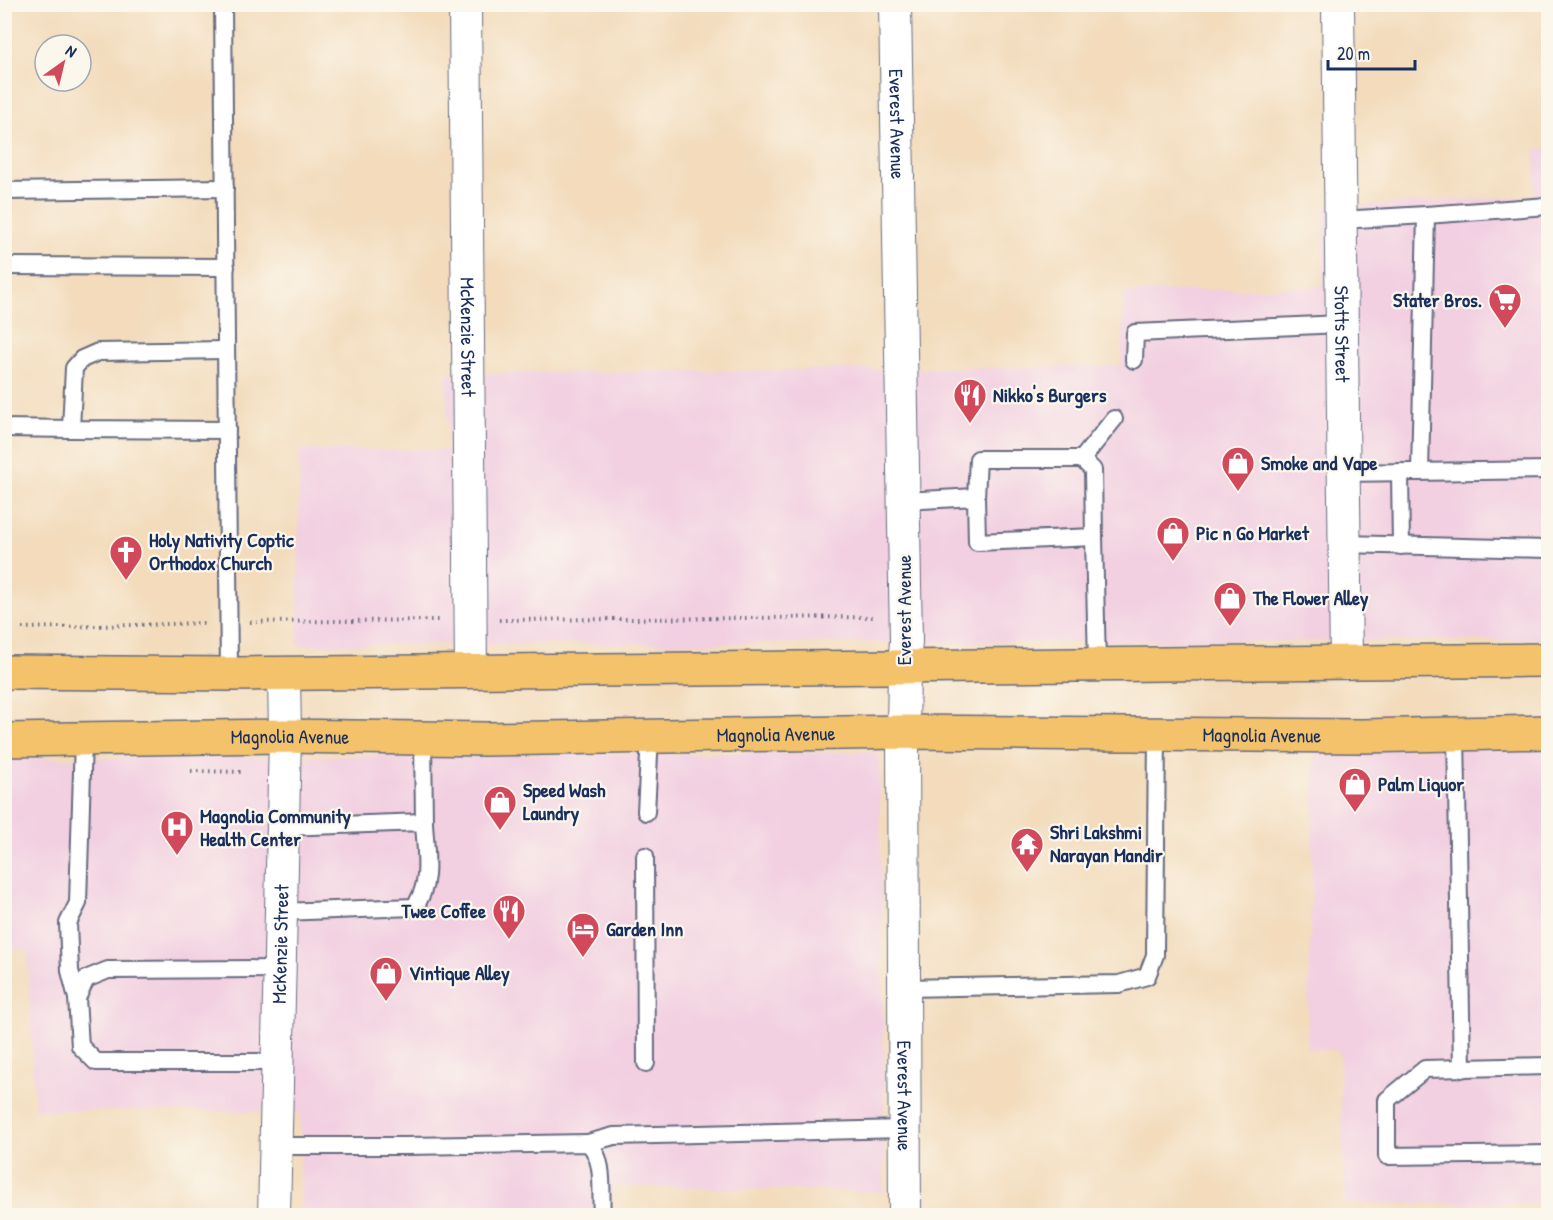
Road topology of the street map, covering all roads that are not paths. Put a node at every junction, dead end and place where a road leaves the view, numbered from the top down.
1 (224, 4) edge
2 (465, 4) edge
3 (895, 4) edge
4 (1338, 4) edge
5 (225, 188) junction
6 (4, 191) edge
7 (1548, 206) edge
8 (1426, 215) junction
9 (1340, 220) junction
10 (4, 266) edge
11 (226, 267) junction
12 (1341, 324) junction
13 (226, 350) junction
14 (1134, 360) dead end
15 (1114, 419) dead end
16 (4, 428) edge
17 (71, 429) junction
18 (227, 430) junction
19 (1082, 459) junction
20 (1548, 470) edge
21 (1400, 472) junction
22 (1420, 472) junction
23 (1343, 473) junction
24 (976, 497) junction
25 (904, 501) junction
26 (1094, 537) junction
27 (1344, 544) junction
28 (1401, 546) junction
29 (1548, 549) edge
30 (1548, 660) edge
31 (1346, 663) junction
32 (1097, 665) junction
33 (904, 667) junction
34 (471, 671) junction
35 (4, 672) edge
36 (229, 674) junction
37 (284, 674) junction
38 (903, 732) junction
39 (1548, 732) edge
40 (1456, 734) junction
41 (1157, 735) junction
42 (285, 736) junction
43 (650, 736) junction
44 (423, 738) junction
45 (83, 739) junction
46 (4, 740) edge
47 (646, 812) dead end
48 (424, 822) junction
49 (283, 827) junction
50 (645, 856) dead end
51 (281, 912) junction
52 (280, 969) junction
53 (904, 988) junction
54 (77, 998) junction
55 (277, 1062) junction
56 (646, 1063) dead end
57 (1548, 1066) edge
58 (1462, 1069) junction
59 (904, 1129) junction
60 (588, 1143) junction
61 (276, 1146) junction
62 (1548, 1154) edge
63 (274, 1215) edge
64 (602, 1215) edge
65 (905, 1215) edge

1 - 5 lane
2 - 34 street, McKenzie Street
3 - 25 street, Everest Avenue
4 - 9 street, Stotts Street
5 - 6 lane
5 - 11 lane
7 - 8 lane
8 - 9 lane
8 - 22 lane
9 - 12 street, Stotts Street
10 - 11 lane
11 - 13 lane
12 - 14 lane
12 - 23 street, Stotts Street
13 - 17 lane
13 - 18 lane
15 - 19 lane
16 - 17 lane
17 - 18 lane
18 - 36 lane
19 - 24 lane
19 - 26 lane
20 - 22 lane
21 - 22 lane
21 - 23 lane
21 - 28 lane
23 - 27 street, Stotts Street
24 - 25 lane
24 - 26 lane
25 - 33 street, Everest Avenue
26 - 32 lane
27 - 28 lane
27 - 31 street, Stotts Street
28 - 29 lane
30 - 31 main road
31 - 32 main road
32 - 33 main road
33 - 34 main road
33 - 38 street, Everest Avenue
34 - 37 main road
35 - 36 main road
36 - 37 main road
37 - 42 street, McKenzie Street
38 - 41 main road, Magnolia Avenue
38 - 43 main road, Magnolia Avenue
38 - 53 street, Everest Avenue
39 - 40 main road, Magnolia Avenue
40 - 41 main road, Magnolia Avenue
40 - 58 lane
41 - 53 lane
42 - 44 main road, Magnolia Avenue
42 - 45 main road, Magnolia Avenue
42 - 49 street, McKenzie Street
43 - 44 main road, Magnolia Avenue
43 - 47 lane
44 - 48 lane
45 - 46 main road, Magnolia Avenue
45 - 54 lane
48 - 49 lane
48 - 51 lane
49 - 51 street, McKenzie Street
50 - 56 lane
51 - 52 street, McKenzie Street
52 - 54 lane
52 - 55 street, McKenzie Street
53 - 59 street, Everest Avenue
54 - 55 lane
55 - 61 street, McKenzie Street
57 - 58 lane
58 - 62 lane
59 - 60 lane
59 - 65 street, Everest Avenue
60 - 61 lane
60 - 64 lane
61 - 63 street, McKenzie Street

